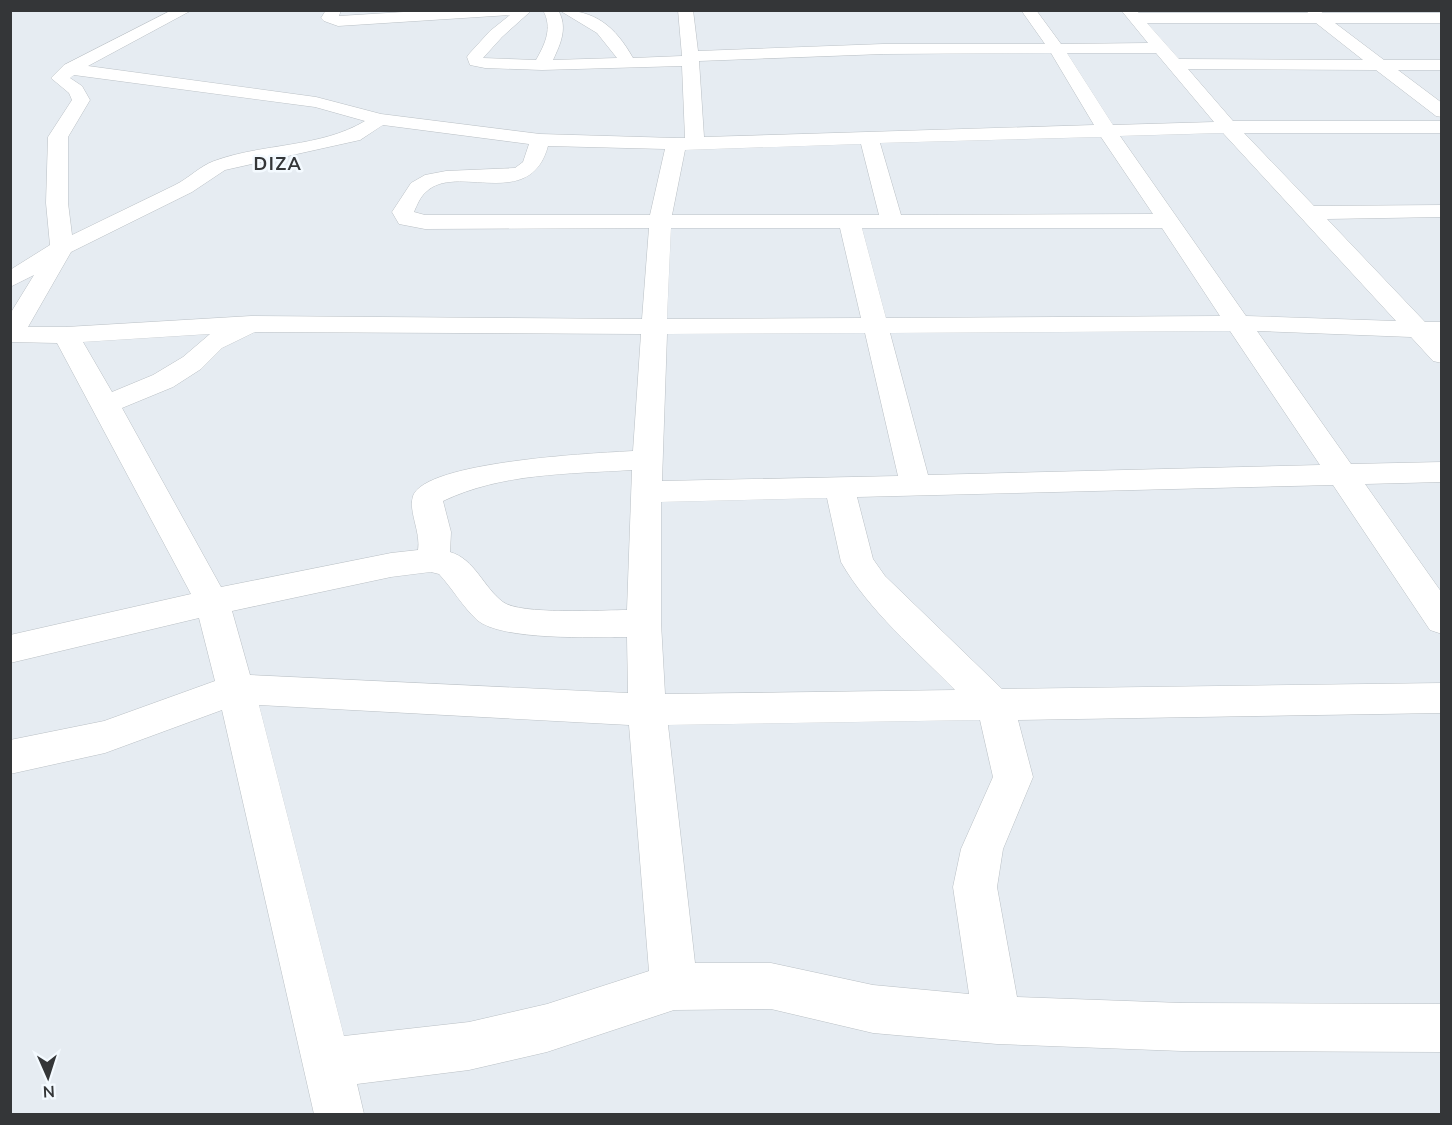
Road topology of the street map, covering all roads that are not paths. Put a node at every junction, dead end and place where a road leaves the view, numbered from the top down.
1 (186, 10) edge
2 (334, 10) edge
3 (518, 10) edge
4 (525, 10) edge
5 (550, 10) edge
6 (567, 10) edge
7 (685, 10) edge
8 (1028, 10) edge
9 (1131, 14) edge
10 (1314, 14) edge
11 (1442, 18) edge
12 (1056, 48) junction
13 (1158, 48) junction
14 (690, 59) junction
15 (628, 63) junction
16 (1173, 64) junction
17 (542, 65) junction
18 (1382, 65) junction
19 (1442, 65) edge
20 (70, 69) junction
21 (1442, 112) edge
22 (380, 119) junction
23 (1442, 127) edge
24 (1228, 128) junction
25 (1107, 131) junction
26 (869, 139) junction
27 (540, 140) junction
28 (685, 144) junction
29 (1442, 211) edge
30 (1308, 213) junction
31 (660, 221) junction
32 (849, 221) junction
33 (892, 221) junction
34 (1169, 221) junction
35 (62, 248) junction
36 (10, 280) edge
37 (1239, 323) junction
38 (251, 324) junction
39 (874, 326) junction
40 (654, 327) junction
41 (1430, 330) edge
42 (11, 334) edge
43 (66, 335) junction
44 (1442, 356) edge
45 (106, 405) junction
46 (1442, 472) edge
47 (1342, 475) junction
48 (647, 476) junction
49 (916, 486) junction
50 (840, 488) junction
51 (431, 560) junction
52 (212, 602) junction
53 (1442, 621) edge
54 (644, 623) junction
55 (10, 649) edge
56 (236, 689) junction
57 (1442, 698) edge
58 (995, 706) junction
59 (647, 710) junction
60 (10, 758) edge
61 (674, 987) junction
62 (997, 1020) junction
63 (1442, 1028) edge
64 (328, 1063) junction
65 (339, 1114) edge

1 - 20 street
2 - 3 street
4 - 17 street
5 - 17 street
6 - 15 street
7 - 14 street
8 - 12 street
9 - 10 street
9 - 13 street
10 - 11 street
10 - 18 street
12 - 13 street
12 - 14 street
12 - 25 street
13 - 16 street
14 - 15 street
14 - 28 street
15 - 17 street
16 - 18 street
16 - 24 street
18 - 19 street
18 - 21 street
20 - 22 street
20 - 35 street
22 - 27 street
22 - 35 street
23 - 24 street
24 - 25 street
24 - 30 street
25 - 26 street
25 - 34 street
26 - 28 street
26 - 33 street
27 - 28 street
27 - 31 street
28 - 31 street
29 - 30 street
30 - 41 street
31 - 32 street
31 - 40 street
32 - 33 street
32 - 39 street
33 - 34 street
34 - 37 street
35 - 36 street
35 - 42 street
37 - 39 street
37 - 41 street
37 - 47 street
38 - 40 street
38 - 43 street
38 - 45 street
39 - 40 street
39 - 49 street
40 - 48 street
41 - 44 street
42 - 43 street
43 - 45 street
45 - 52 street
46 - 47 street
47 - 49 street
47 - 53 street
48 - 50 street
48 - 51 street
48 - 54 street
49 - 50 street
50 - 58 street
51 - 52 street
51 - 54 street
52 - 55 street
52 - 56 street
54 - 59 street
56 - 59 street
56 - 60 street
56 - 64 street
57 - 58 street
58 - 59 street
58 - 62 street
59 - 61 street
61 - 62 street
61 - 64 street
62 - 63 street
64 - 65 street

